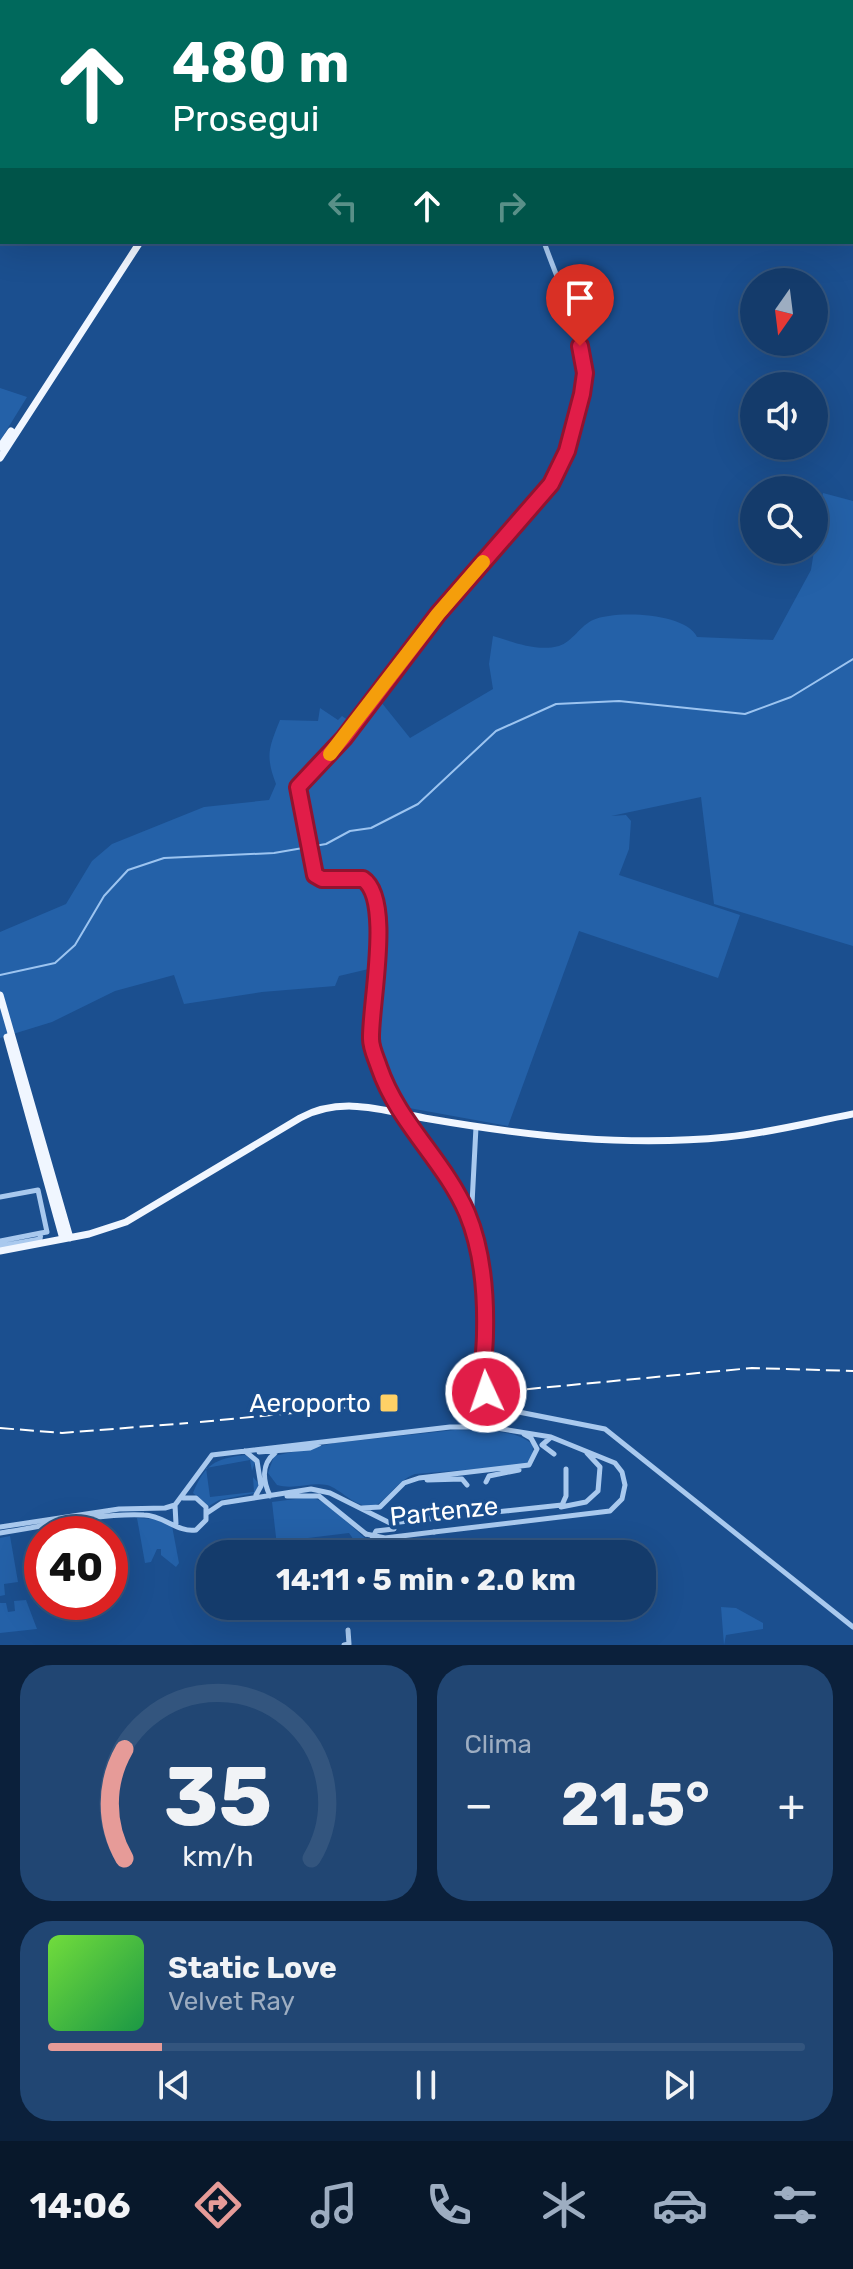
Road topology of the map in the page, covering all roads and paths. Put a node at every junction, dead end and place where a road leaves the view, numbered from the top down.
1 (136, 244) edge
2 (136, 244) edge
3 (545, 244) edge
4 (0, 447) edge
5 (0, 458) edge
6 (0, 995) edge
7 (0, 1014) edge
8 (6, 1025) junction
9 (400, 1114) junction
10 (853, 1114) edge
11 (476, 1127) junction
12 (0, 1197) edge
13 (471, 1224) junction
14 (67, 1238) junction
15 (0, 1246) edge
16 (480, 1378) junction
17 (487, 1394) junction
18 (476, 1395) junction
19 (483, 1405) junction
20 (508, 1409) junction
21 (517, 1431) junction
22 (551, 1437) junction
23 (324, 1442) junction
24 (564, 1442) junction
25 (246, 1452) junction
26 (259, 1452) junction
27 (276, 1452) junction
28 (554, 1454) dead end
29 (526, 1467) junction
30 (566, 1469) dead end
31 (410, 1481) junction
32 (486, 1482) dead end
33 (467, 1485) dead end
34 (269, 1494) junction
35 (254, 1497) junction
36 (182, 1499) junction
37 (243, 1500) junction
38 (176, 1504) junction
39 (350, 1504) junction
40 (537, 1510) dead end
41 (207, 1513) junction
42 (176, 1524) junction
43 (0, 1527) edge
44 (394, 1529) dead end
45 (0, 1533) edge
46 (372, 1540) edge
47 (853, 1627) edge
48 (348, 1630) dead end
49 (344, 1645) edge

1 - 4 main road
2 - 5 main road
3 - 9 street
6 - 8 main road
7 - 8 main road
8 - 14 main road
9 - 11 main road
9 - 13 street
9 - 14 main road
10 - 11 main road
11 - 13 street
12 - 15 street
13 - 16 street
14 - 15 main road
16 - 17 street
16 - 18 street
17 - 18 street
17 - 19 street
17 - 20 street
18 - 19 street
19 - 20 street
20 - 47 street
21 - 22 street
21 - 23 street
21 - 29 street
22 - 24 street
22 - 28 street
23 - 25 street
23 - 26 street
23 - 27 street
24 - 37 street, Partenze, bridge
24 - 40 street
25 - 26 street
25 - 35 street
25 - 36 street
26 - 27 street
27 - 34 street
29 - 31 street
29 - 32 street
30 - 39 street
31 - 33 street
31 - 39 street
34 - 35 street
34 - 39 street
35 - 37 street
36 - 38 street
36 - 41 street
37 - 41 street
38 - 42 street
38 - 43 street
41 - 42 street
42 - 45 street
44 - 46 street
48 - 49 street

